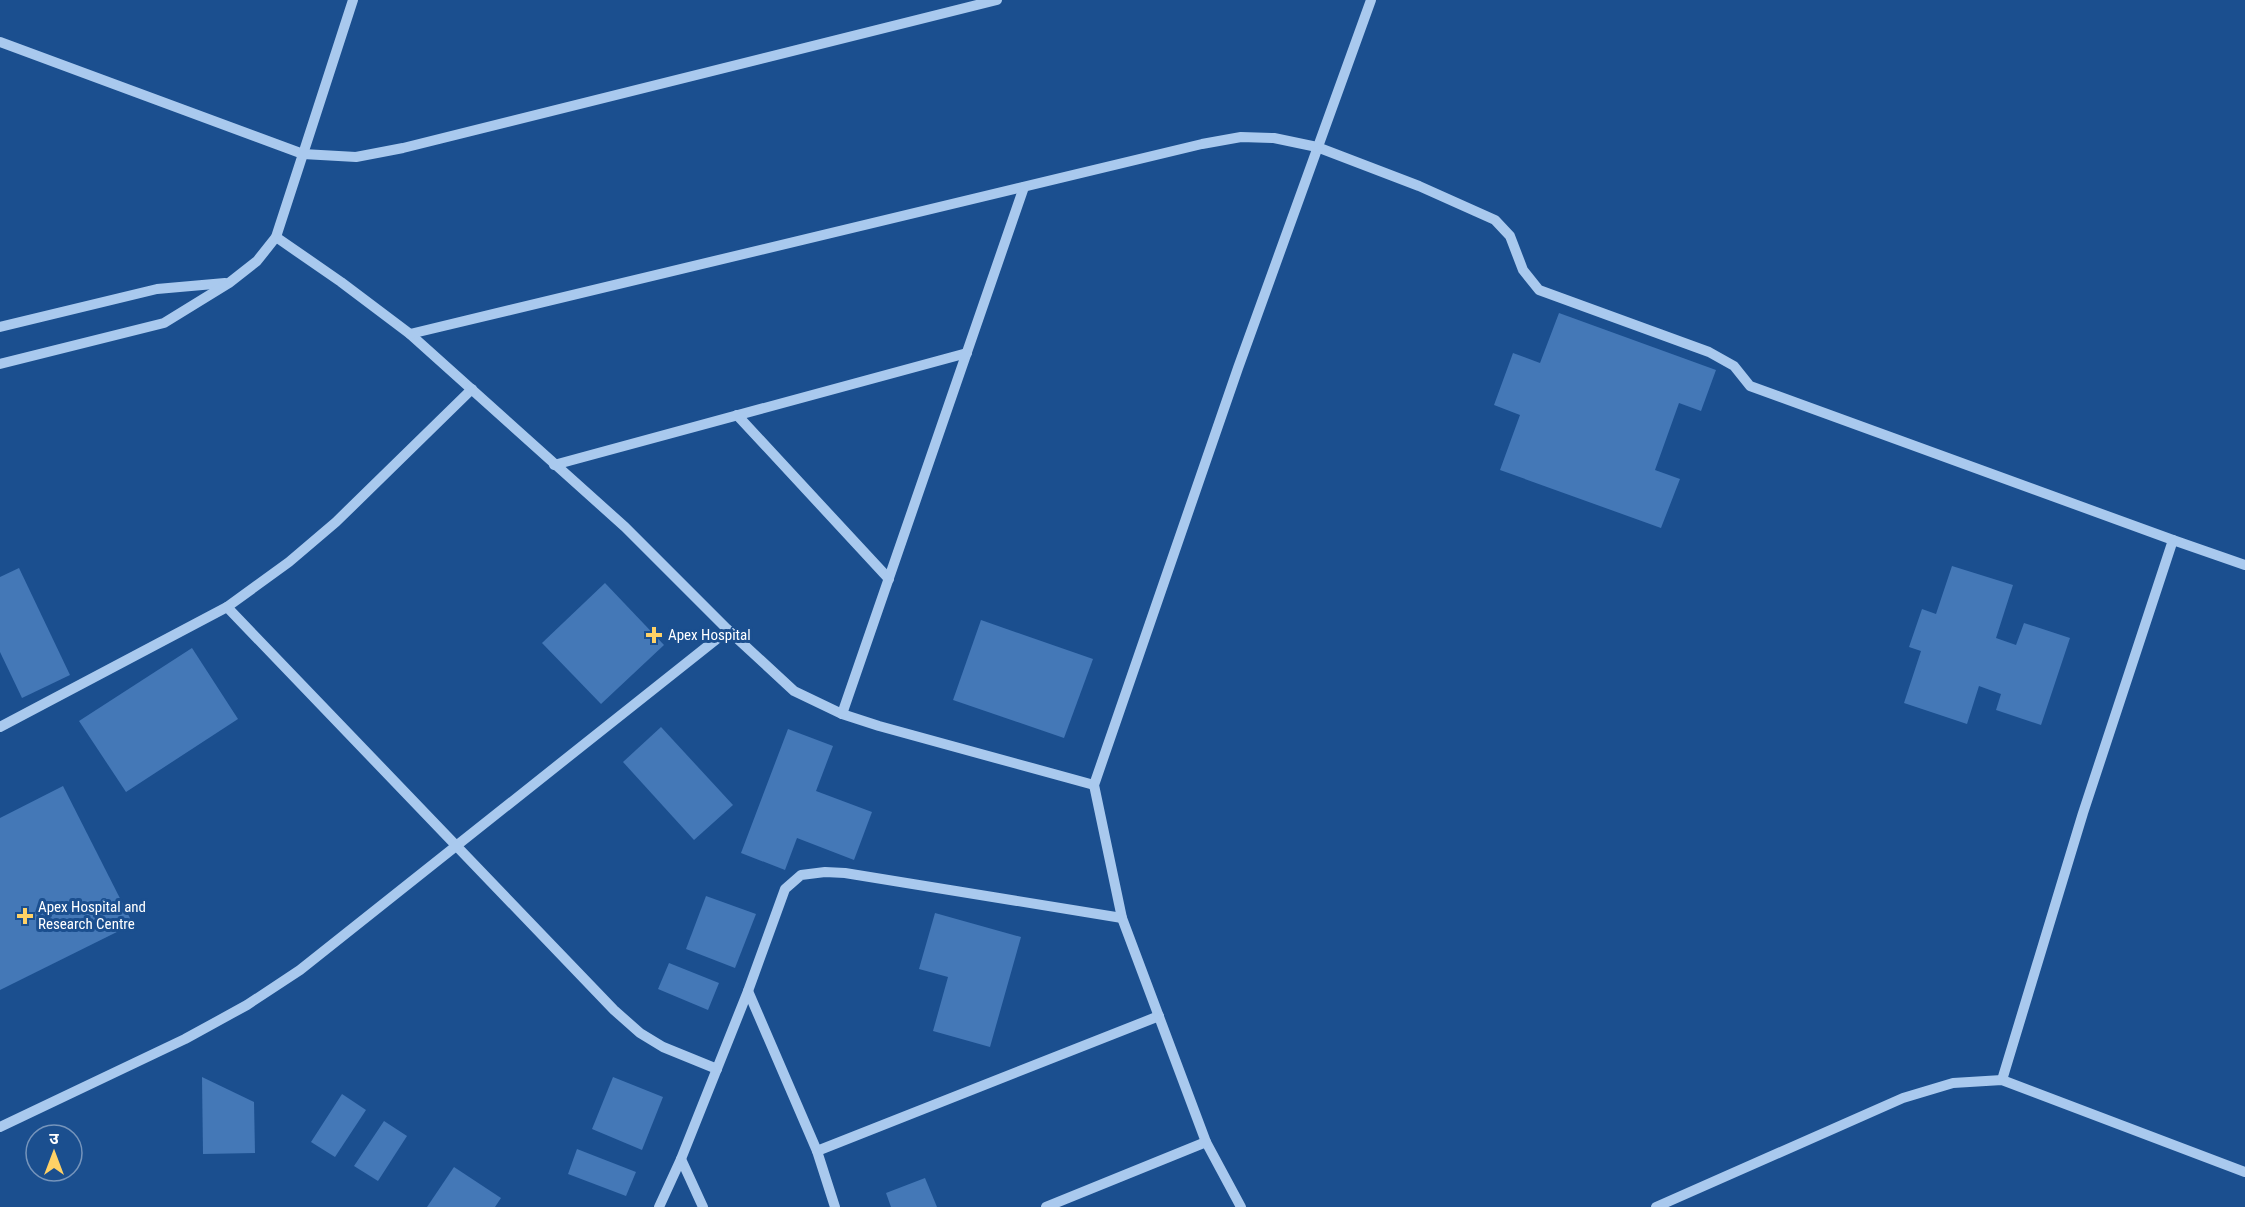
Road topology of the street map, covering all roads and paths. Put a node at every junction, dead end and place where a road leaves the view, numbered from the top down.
1 (353, 0) edge
2 (997, 0) edge
3 (1371, 0) edge
4 (0, 42) edge
5 (1317, 147) junction
6 (303, 154) junction
7 (1024, 187) junction
8 (276, 237) junction
9 (229, 282) junction
10 (0, 327) edge
11 (410, 334) junction
12 (967, 353) junction
13 (0, 364) edge
14 (471, 389) junction
15 (737, 415) junction
16 (554, 465) junction
17 (2173, 540) junction
18 (2245, 565) edge
19 (889, 579) junction
20 (227, 607) junction
21 (728, 630) junction
22 (842, 714) junction
23 (0, 727) edge
24 (1094, 785) junction
25 (457, 845) junction
26 (1122, 918) junction
27 (748, 991) junction
28 (1159, 1016) junction
29 (717, 1070) junction
30 (2002, 1080) junction
31 (0, 1127) edge
32 (1206, 1142) junction
33 (817, 1151) junction
34 (681, 1159) junction
35 (2245, 1172) edge
36 (659, 1207) edge
37 (703, 1207) edge
38 (835, 1207) edge
39 (1046, 1207) edge
40 (1241, 1207) edge
41 (1656, 1207) edge

1 - 6 street
2 - 6 street
3 - 5 street
4 - 6 street
5 - 7 street
5 - 17 street
5 - 24 street
6 - 8 street
7 - 11 street
7 - 12 street
8 - 9 street
8 - 11 street
9 - 10 street
9 - 13 street
11 - 14 street
12 - 15 street
12 - 19 street
14 - 16 street
14 - 20 street
15 - 16 street
15 - 19 street
16 - 21 street
17 - 18 street
17 - 30 street
19 - 22 street
20 - 23 street
20 - 25 street
21 - 22 street
21 - 25 street
22 - 24 street
24 - 26 street
25 - 29 street
25 - 31 street
26 - 27 street
26 - 28 street
27 - 29 street
27 - 33 street
28 - 32 street
28 - 33 street
29 - 34 street
30 - 35 street
30 - 41 street
32 - 39 street
32 - 40 street
33 - 38 street
34 - 36 street
34 - 37 street

